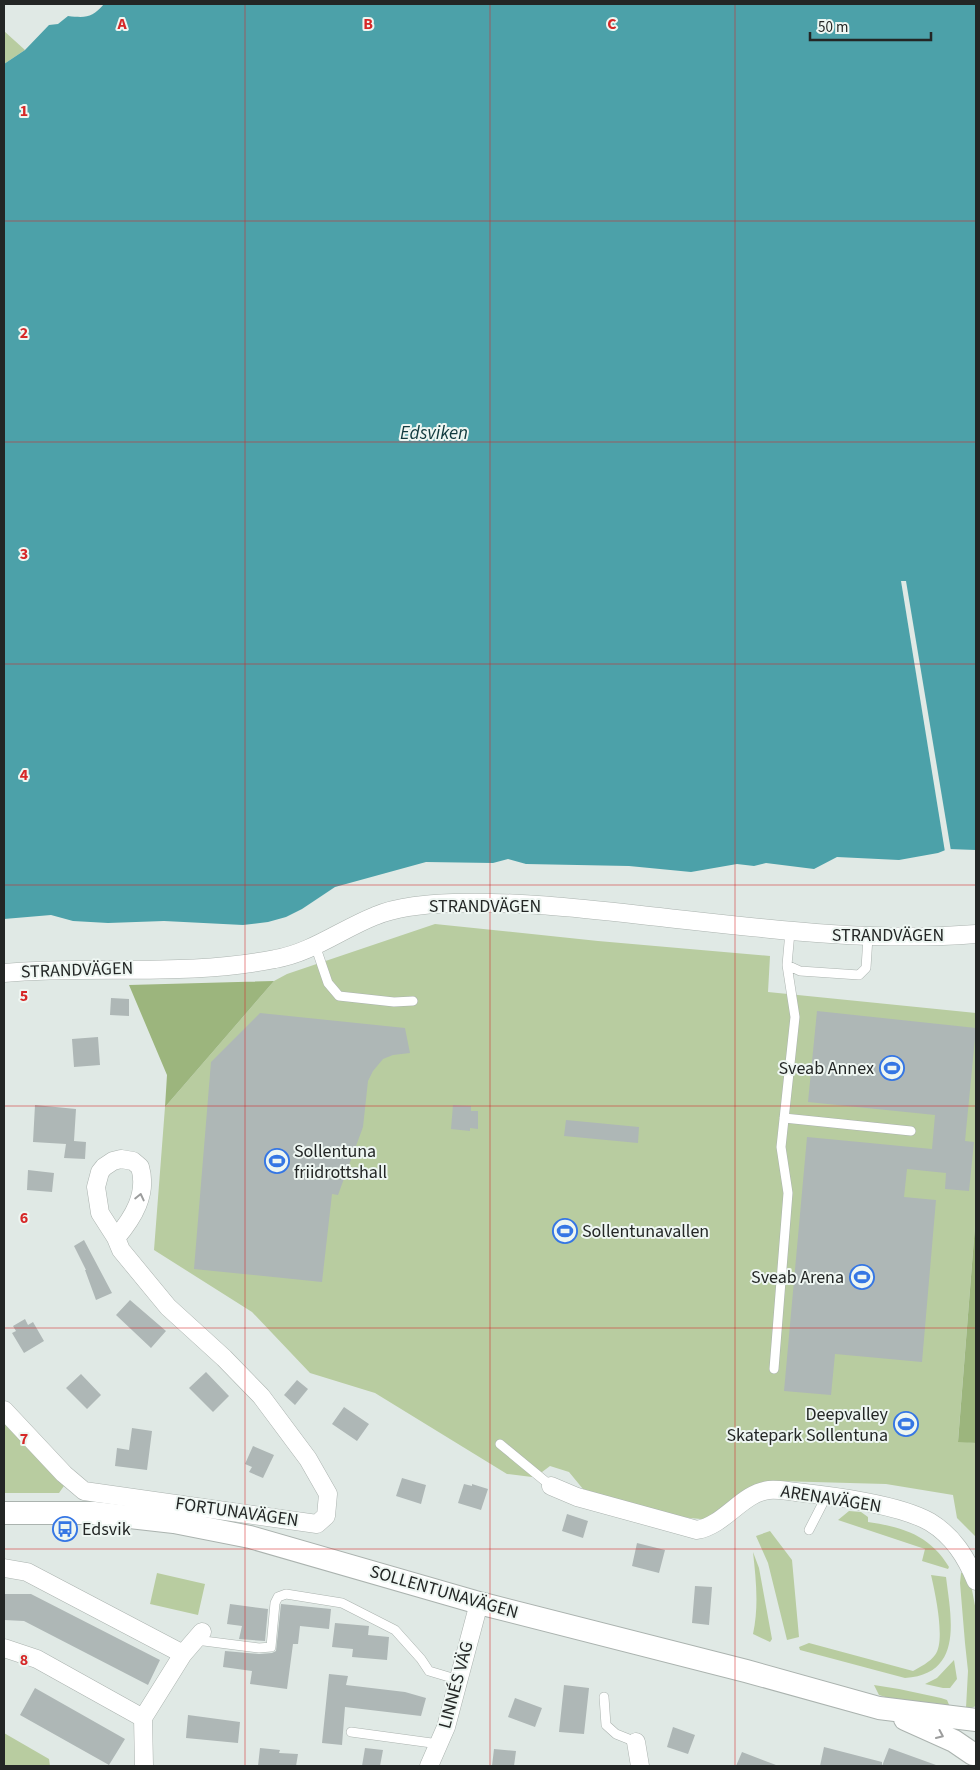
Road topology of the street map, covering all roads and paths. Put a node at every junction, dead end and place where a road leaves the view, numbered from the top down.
1 (790, 932) junction
2 (976, 934) edge
3 (868, 937) junction
4 (315, 945) junction
5 (787, 965) junction
6 (4, 973) edge
7 (413, 1001) dead end
8 (784, 1118) junction
9 (911, 1131) dead end
10 (116, 1238) dead end
11 (774, 1369) dead end
12 (4, 1410) edge
13 (500, 1444) dead end
14 (551, 1486) joint
15 (827, 1495) junction
16 (4, 1513) edge
17 (809, 1530) dead end
18 (4, 1568) edge
19 (976, 1581) edge
20 (478, 1603) junction
21 (199, 1636) joint
22 (4, 1648) edge
23 (184, 1654) junction
24 (459, 1680) junction
25 (604, 1697) dead end
26 (879, 1708) junction
27 (143, 1718) junction
28 (976, 1720) edge
29 (976, 1726) edge
30 (351, 1732) dead end
31 (636, 1742) joint
32 (439, 1744) junction
33 (974, 1757) edge
34 (144, 1766) edge
35 (429, 1766) edge
36 (640, 1766) edge

1 - 3 street, STRANDVÄGEN
1 - 4 street, STRANDVÄGEN
1 - 5 lane
2 - 3 street, STRANDVÄGEN
3 - 5 lane
4 - 6 street, STRANDVÄGEN
4 - 7 lane
5 - 8 lane
8 - 9 lane
8 - 11 lane
10 - 12 street, FORTUNAVÄGEN
13 - 14 lane
14 - 15 street, ARENAVÄGEN
15 - 17 lane
15 - 19 street, ARENAVÄGEN
16 - 20 street, SOLLENTUNAVÄGEN
18 - 23 street
20 - 24 street, LINNÉS VÄG
20 - 26 street, SOLLENTUNAVÄGEN
21 - 23 street
21 - 24 lane
22 - 27 street
23 - 27 street
24 - 32 street, LINNÉS VÄG
25 - 31 lane
26 - 28 street, SOLLENTUNAVÄGEN
26 -> 33 street, SOLLENTUNAVÄGEN
27 - 34 street
29 - 33 street
30 - 32 lane
31 - 36 street
32 - 35 street, LINNÉS VÄG

